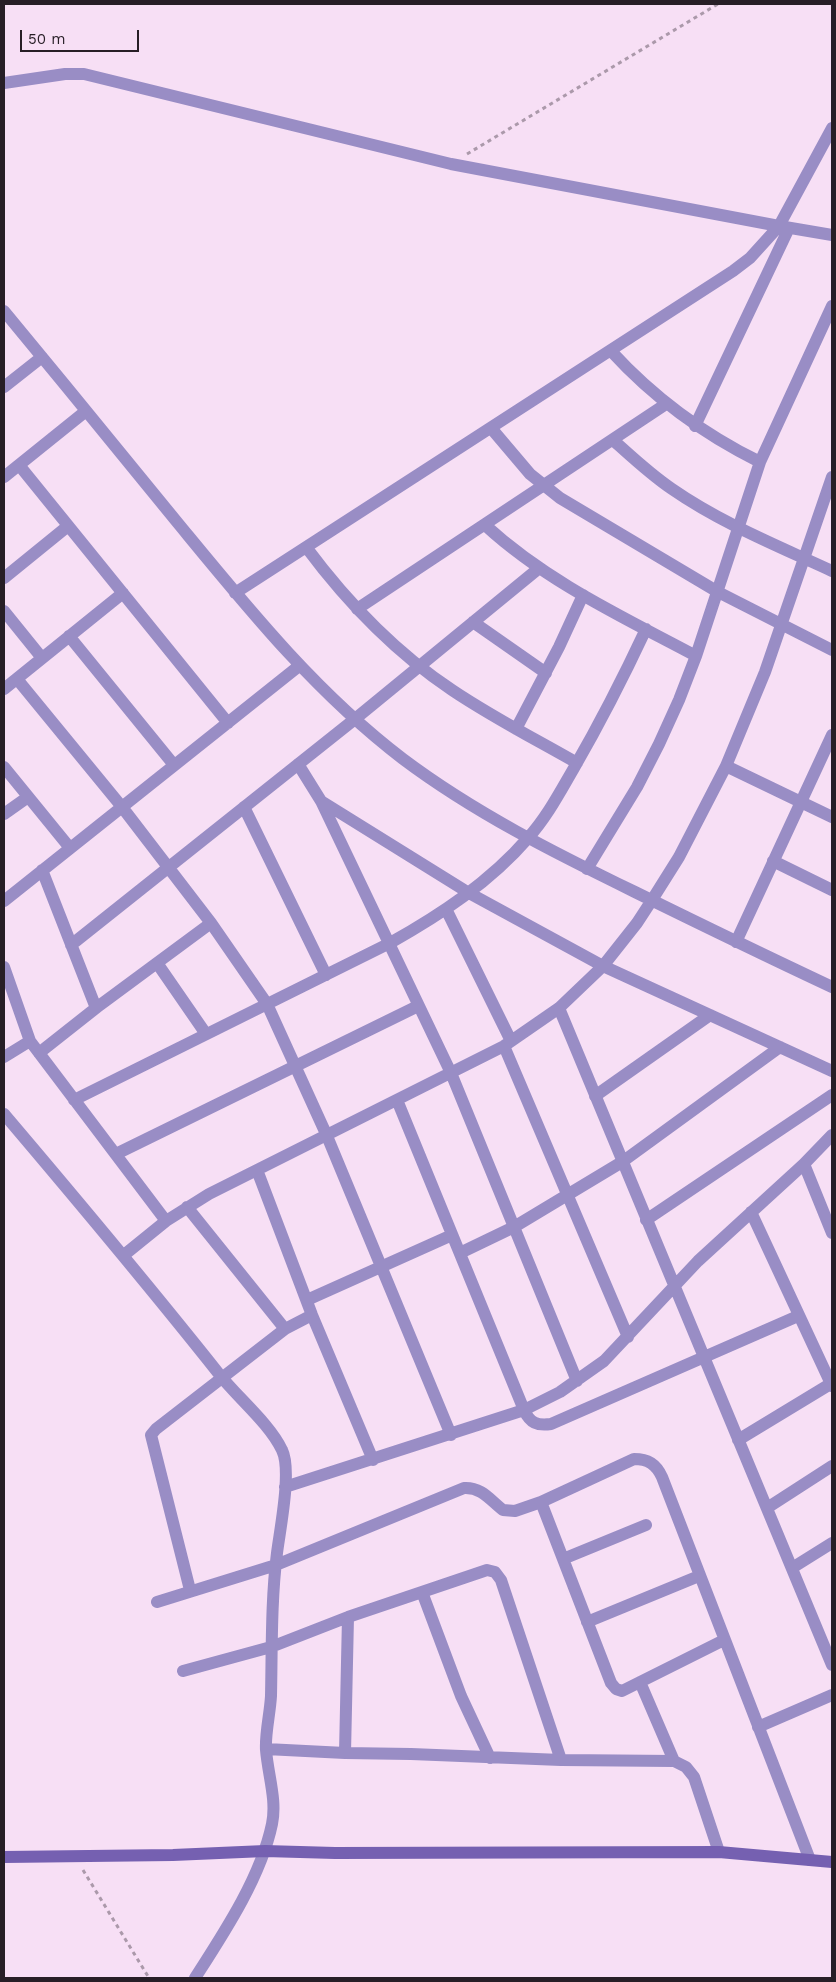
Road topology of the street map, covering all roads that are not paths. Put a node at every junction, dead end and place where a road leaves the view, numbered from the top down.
1 (4, 83) edge
2 (832, 128) edge
3 (784, 227) junction
4 (832, 235) edge
5 (4, 311) edge
6 (831, 311) edge
7 (611, 351) junction
8 (42, 357) junction
9 (4, 388) edge
10 (666, 404) junction
11 (86, 411) junction
12 (695, 426) junction
13 (491, 428) junction
14 (612, 440) junction
15 (760, 462) junction
16 (19, 465) junction
17 (832, 476) edge
18 (4, 478) edge
19 (544, 487) junction
20 (485, 525) junction
21 (68, 526) junction
22 (738, 527) junction
23 (306, 547) junction
24 (803, 558) junction
25 (538, 569) junction
26 (832, 571) edge
27 (4, 578) edge
28 (718, 592) junction
29 (122, 593) junction
30 (235, 593) junction
31 (583, 595) junction
32 (357, 609) junction
33 (4, 611) edge
34 (473, 622) junction
35 (782, 624) junction
36 (646, 629) junction
37 (69, 636) junction
38 (832, 650) edge
39 (696, 656) junction
40 (42, 658) junction
41 (299, 666) junction
42 (419, 666) junction
43 (546, 673) junction
44 (17, 679) junction
45 (4, 689) edge
46 (355, 719) junction
47 (228, 723) junction
48 (516, 729) junction
49 (831, 740) edge
50 (577, 763) junction
51 (298, 764) junction
52 (174, 765) junction
53 (726, 766) junction
54 (4, 767) edge
55 (28, 797) junction
56 (321, 801) junction
57 (801, 802) junction
58 (122, 807) junction
59 (244, 807) junction
60 (4, 814) edge
61 (832, 817) edge
62 (528, 838) junction
63 (70, 848) junction
64 (773, 861) junction
65 (168, 868) junction
66 (587, 869) junction
67 (42, 870) junction
68 (832, 890) edge
69 (469, 892) junction
70 (652, 900) junction
71 (4, 901) edge
72 (446, 909) junction
73 (211, 923) junction
74 (736, 942) junction
75 (390, 943) junction
76 (72, 945) junction
77 (157, 963) junction
78 (603, 966) junction
79 (4, 967) edge
80 (326, 975) junction
81 (832, 986) edge
82 (267, 1004) junction
83 (418, 1006) junction
84 (96, 1008) junction
85 (559, 1008) junction
86 (710, 1015) junction
87 (206, 1034) junction
88 (30, 1041) junction
89 (507, 1044) junction
90 (780, 1047) junction
91 (39, 1053) junction
92 (4, 1057) edge
93 (295, 1066) junction
94 (832, 1071) edge
95 (451, 1073) junction
96 (832, 1095) edge
97 (595, 1096) junction
98 (74, 1100) junction
99 (397, 1100) junction
100 (4, 1114) edge
101 (832, 1135) edge
102 (327, 1136) junction
103 (116, 1154) junction
104 (622, 1162) junction
105 (804, 1164) junction
106 (257, 1170) junction
107 (567, 1195) junction
108 (187, 1207) junction
109 (751, 1212) junction
110 (646, 1220) junction
111 (166, 1221) junction
112 (514, 1227) junction
113 (832, 1233) edge
114 (452, 1236) junction
115 (460, 1253) junction
116 (124, 1255) junction
117 (381, 1267) junction
118 (674, 1286) junction
119 (307, 1300) junction
120 (312, 1315) junction
121 (798, 1316) junction
122 (286, 1329) junction
123 (628, 1337) junction
124 (703, 1358) junction
125 (222, 1378) junction
126 (576, 1381) junction
127 (832, 1384) edge
128 (524, 1410) junction
129 (451, 1435) junction
130 (738, 1440) junction
131 (372, 1460) junction
132 (832, 1466) edge
133 (285, 1487) junction
134 (541, 1502) junction
135 (766, 1508) junction
136 (646, 1525) dead end
137 (832, 1543) edge
138 (563, 1559) junction
139 (276, 1565) junction
140 (792, 1568) junction
141 (700, 1576) junction
142 (190, 1590) junction
143 (422, 1592) junction
144 (156, 1602) dead end
145 (348, 1617) junction
146 (587, 1622) junction
147 (724, 1640) junction
148 (272, 1646) junction
149 (832, 1665) edge
150 (183, 1670) dead end
151 (640, 1682) junction
152 (832, 1694) edge
153 (758, 1727) junction
154 (266, 1749) junction
155 (345, 1753) junction
156 (490, 1758) junction
157 (561, 1760) junction
158 (674, 1761) junction
159 (264, 1851) junction
160 (719, 1852) junction
161 (4, 1857) edge
162 (810, 1860) junction
163 (832, 1862) edge
164 (194, 1978) edge

1 - 3 street
2 - 3 street
3 - 4 street
3 - 7 street
3 - 12 street
5 - 8 street
6 - 15 street
7 - 10 street
7 - 13 street
8 - 9 street
8 - 11 street
10 - 12 street
10 - 14 street
11 - 16 street
11 - 30 street
12 - 15 street
13 - 19 street
13 - 23 street
14 - 19 street
14 - 22 street
15 - 22 street
16 - 18 street
16 - 21 street
17 - 24 street
19 - 20 street
19 - 28 street
20 - 25 street
20 - 32 street
21 - 27 street
21 - 29 street
22 - 24 street
22 - 28 street
23 - 30 street
23 - 32 street
24 - 26 street
24 - 35 street
25 - 31 street
25 - 34 street
28 - 35 street
28 - 39 street
29 - 37 street
29 - 47 street
30 - 41 street
31 - 36 street
31 - 43 street
32 - 42 street
33 - 40 street
34 - 42 street
34 - 43 street
35 - 38 street
35 - 53 street
36 - 39 street
36 - 50 street
37 - 40 street
37 - 52 street
39 - 66 street
40 - 44 street
41 - 46 street
41 - 47 street
42 - 46 street
42 - 48 street
43 - 48 street
44 - 45 street
44 - 58 street
46 - 51 street
46 - 62 street
47 - 52 street
48 - 50 street
49 - 57 street
50 - 62 street
51 - 56 street
51 - 59 street
52 - 58 street
53 - 57 street
53 - 70 street
54 - 55 street
55 - 60 street
55 - 63 street
56 - 69 street
56 - 75 street
57 - 61 street
57 - 64 street
58 - 63 street
58 - 65 street
59 - 65 street
59 - 80 street
62 - 66 street
62 - 69 street
63 - 67 street
64 - 68 street
64 - 74 street
65 - 73 street
65 - 76 street
66 - 70 street
67 - 71 street
67 - 76 street
69 - 72 street
69 - 78 street
70 - 74 street
70 - 78 street
72 - 75 street
72 - 89 street
73 - 77 street
73 - 82 street
74 - 81 street
75 - 80 street
75 - 83 street
76 - 84 street
77 - 84 street
77 - 87 street
78 - 85 street
78 - 86 street
79 - 88 street
80 - 82 street
82 - 87 street
82 - 93 street
83 - 93 street
83 - 95 street
84 - 91 street
85 - 89 street
85 - 97 street
86 - 90 street
86 - 97 street
87 - 98 street
88 - 91 street
88 - 92 street
89 - 95 street
89 - 107 street
90 - 94 street
90 - 104 street
91 - 98 street
93 - 102 street
93 - 103 street
95 - 99 street
95 - 112 street
96 - 110 street
97 - 104 street
98 - 103 street
99 - 102 street
99 - 114 street
100 - 116 street
101 - 105 street
102 - 106 street
102 - 117 street
103 - 111 street
104 - 107 street
104 - 110 street
105 - 109 street
105 - 113 street
106 - 108 street
106 - 119 street
107 - 112 street
107 - 123 street
108 - 111 street
108 - 122 street
109 - 118 street
109 - 121 street
110 - 118 street
111 - 116 street
112 - 115 street
112 - 126 street
114 - 115 street
114 - 117 street
115 - 128 street
116 - 125 street
117 - 119 street
117 - 129 street
118 - 123 street
118 - 124 street
119 - 120 street
120 - 122 street
120 - 131 street
121 - 124 street
121 - 127 street
122 - 125 street
123 - 126 street
124 - 128 street
124 - 130 street
125 - 133 street
125 - 142 street
126 - 128 street
127 - 130 street
128 - 129 street
129 - 131 street
130 - 135 street
131 - 133 street
132 - 135 street
133 - 139 street
134 - 138 street
134 - 139 street
134 - 141 street
135 - 140 street
136 - 138 street
137 - 140 street
138 - 146 street
139 - 142 street
139 - 148 street
140 - 149 street
141 - 146 street
141 - 147 street
142 - 144 street
143 - 145 street
143 - 156 street
143 - 157 street
145 - 148 street
145 - 155 street
146 - 151 street
147 - 151 street
147 - 153 street
148 - 150 street
148 - 154 street
151 - 158 street
152 - 153 street
153 - 162 street
154 - 155 street
154 - 159 street
155 - 156 street
156 - 157 street
157 - 158 street
158 - 160 street
159 - 160 street
159 - 161 street
159 - 164 street
160 - 162 street
162 - 163 street

